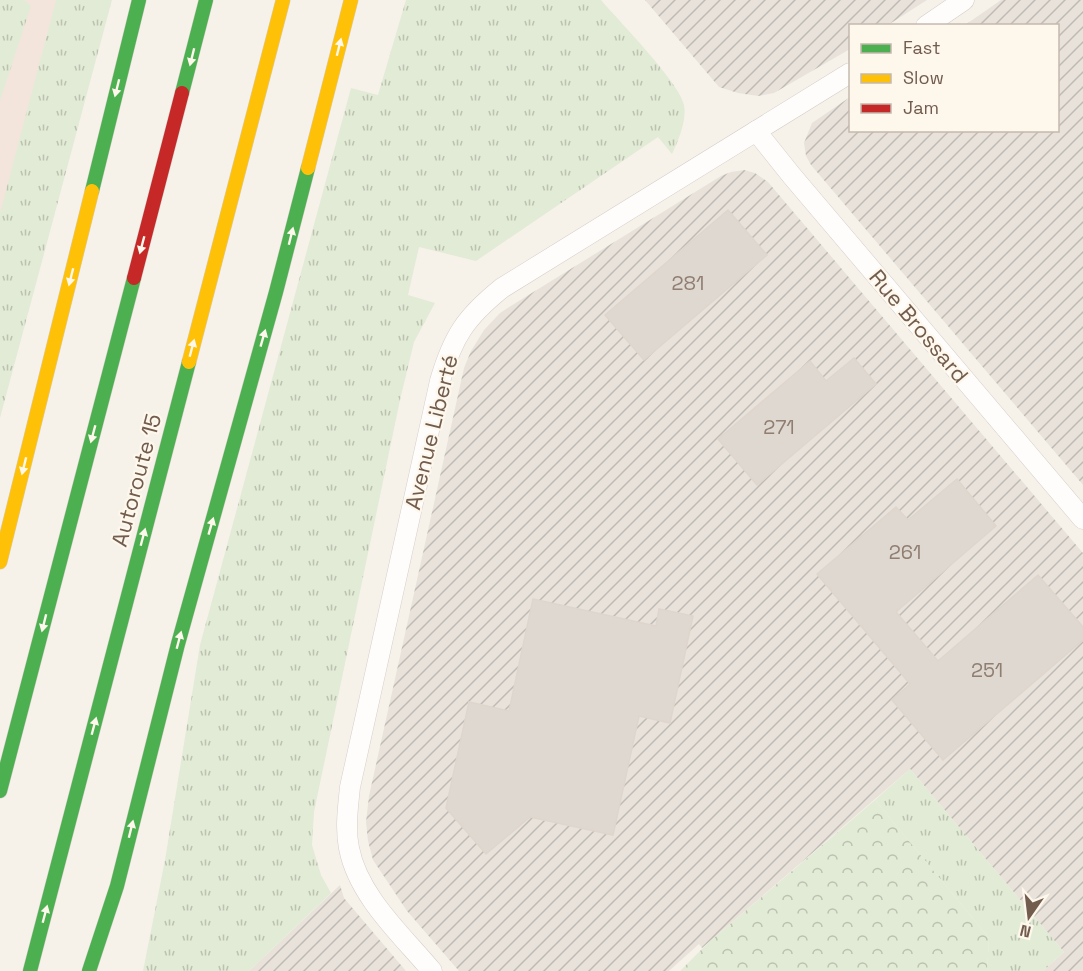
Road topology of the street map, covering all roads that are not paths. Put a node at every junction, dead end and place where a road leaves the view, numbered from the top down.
1 (140, 0) edge
2 (206, 0) edge
3 (283, 0) edge
4 (351, 0) edge
5 (964, 0) edge
6 (929, 24) edge
7 (849, 74) edge
8 (756, 131) junction
9 (13, 509) junction
10 (1083, 519) edge
11 (0, 553) edge
12 (0, 562) edge
13 (0, 791) edge
14 (117, 886) junction
15 (110, 950) dead end
16 (30, 971) edge
17 (88, 971) edge
18 (432, 971) edge

1 -> 9 highway
2 -> 13 highway
16 -> 3 highway, Autoroute 15
14 -> 4 highway
5 - 6 street
7 - 8 street, Avenue Liberté
8 - 10 street, Rue Brossard
8 - 18 street, Avenue Liberté
9 - 11 highway
9 - 12 highway
14 - 15 highway
14 - 17 highway

